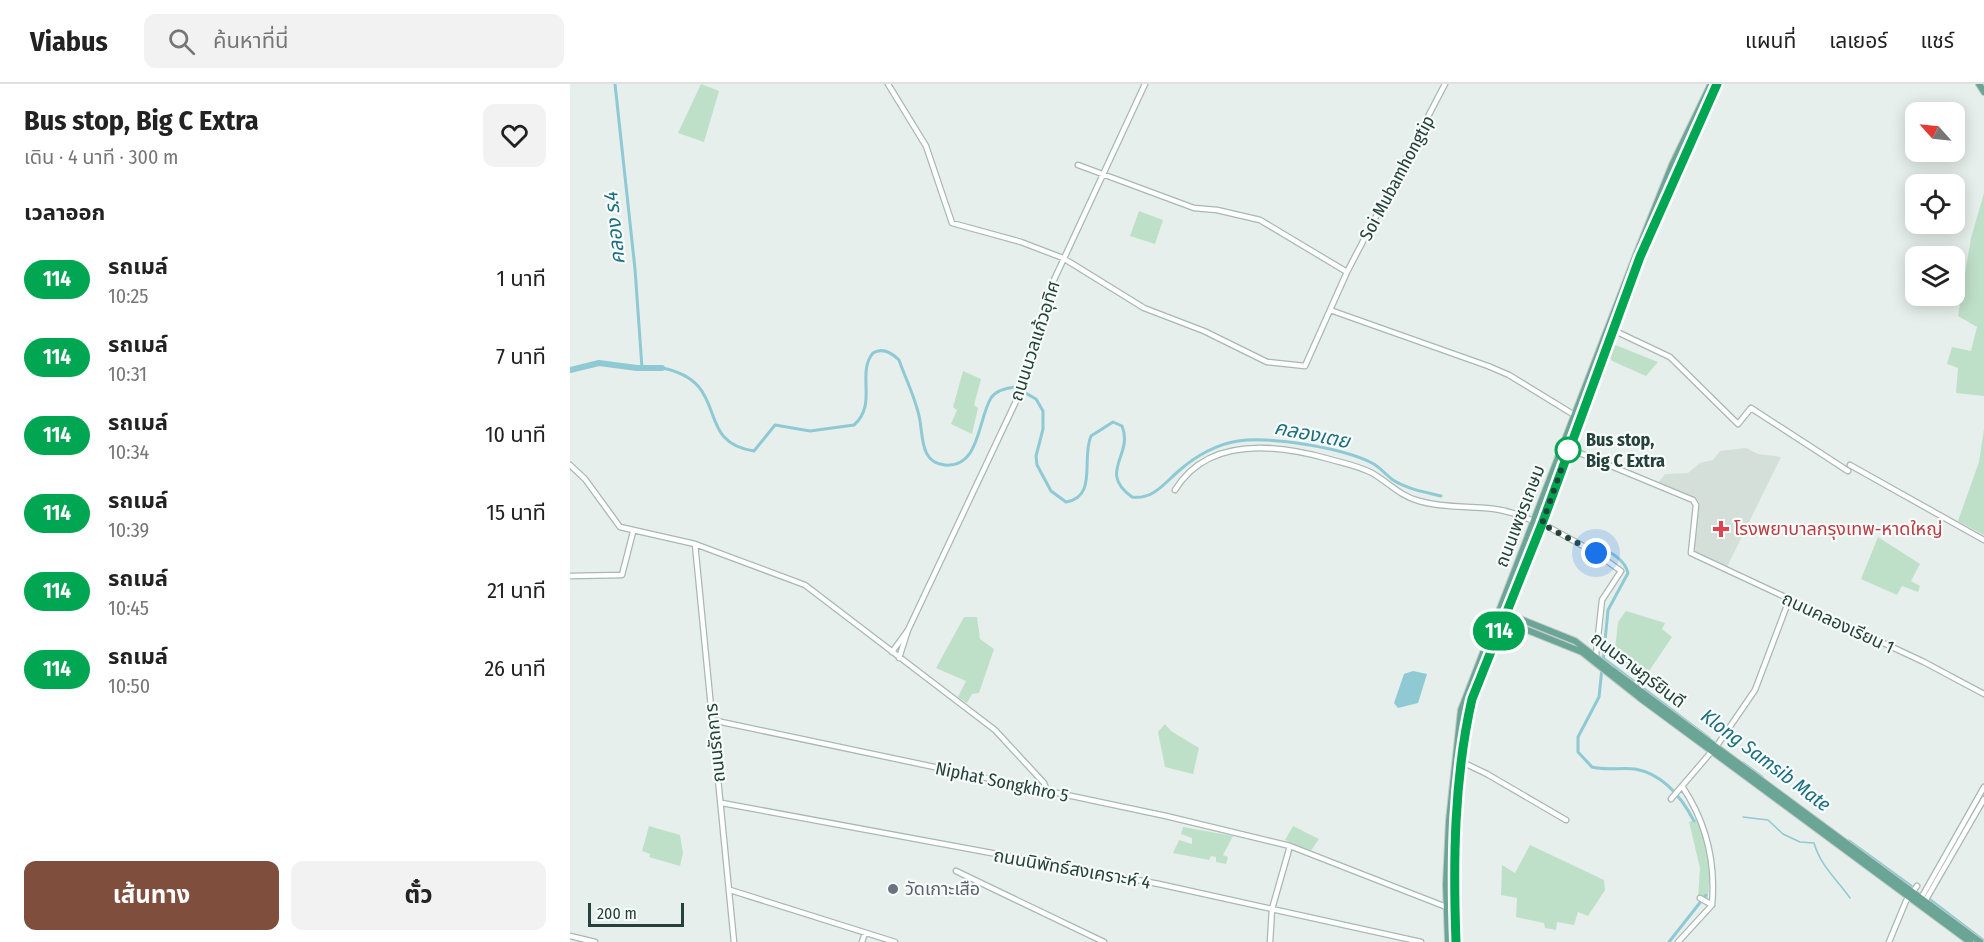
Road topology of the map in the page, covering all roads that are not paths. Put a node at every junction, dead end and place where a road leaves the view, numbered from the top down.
1 (888, 84) edge
2 (1145, 84) edge
3 (1445, 84) edge
4 (1711, 84) edge
5 (1717, 84) edge
6 (1979, 84) edge
7 (1984, 92) edge
8 (1078, 165) dead end
9 (1102, 176) junction
10 (1638, 256) junction
11 (1063, 258) junction
12 (1347, 272) junction
13 (1330, 310) junction
14 (1613, 330) junction
15 (1577, 416) junction
16 (1569, 448) junction
17 (570, 465) edge
18 (1174, 490) dead end
19 (1543, 511) junction
20 (1535, 522) junction
21 (1542, 524) junction
22 (633, 532) junction
23 (1984, 540) edge
24 (695, 544) junction
25 (570, 576) edge
26 (1789, 600) junction
27 (1502, 612) junction
28 (1500, 619) junction
29 (908, 630) junction
30 (892, 652) junction
31 (899, 658) junction
32 (1595, 658) junction
33 (1611, 672) junction
34 (1984, 694) edge
35 (712, 720) junction
36 (1716, 746) junction
37 (1458, 762) junction
38 (1682, 786) junction
39 (1984, 787) edge
40 (1048, 793) junction
41 (1671, 799) dead end
42 (1984, 799) edge
43 (722, 803) junction
44 (1566, 820) dead end
45 (1290, 846) junction
46 (956, 871) dead end
47 (730, 890) junction
48 (1914, 891) junction
49 (1700, 898) dead end
50 (1924, 900) junction
51 (1712, 905) junction
52 (1272, 909) junction
53 (1446, 909) junction
54 (1454, 910) junction
55 (865, 933) junction
56 (570, 936) edge
57 (594, 942) edge
58 (734, 942) edge
59 (862, 942) edge
60 (895, 942) edge
61 (1104, 942) edge
62 (1270, 942) edge
63 (1421, 942) edge
64 (1448, 942) edge
65 (1456, 942) edge
66 (1678, 942) edge
67 (1889, 942) edge
68 (1970, 942) edge
69 (1980, 942) edge

1 - 11 street
2 - 9 street, ถนนนวลแก้วอุทิศ
3 - 12 street, Soi Mubamhongtip
4 - 10 main road, ถนนเพชรเกษม
5 - 10 main road, ถนนเพชรเกษม
6 - 7 main road
8 - 9 street
9 - 11 street, ถนนนวลแก้วอุทิศ
9 - 12 street
10 - 14 main road, ถนนเพชรเกษม
10 - 15 main road, ถนนเพชรเกษม
11 - 13 street, Soi Mubamhongtip
11 - 29 street, ถนนนวลแก้วอุทิศ
12 - 13 street, Soi Mubamhongtip
13 - 15 street
14 - 15 main road, ถนนเพชรเกษม
14 - 23 street
15 - 16 main road, ถนนเพชรเกษม
15 - 19 main road, ถนนเพชรเกษม
16 - 19 main road, ถนนเพชรเกษม
16 - 26 street, ถนนคลองเรียน 1
17 - 22 street
18 - 20 street
19 - 20 main road, ถนนเพชรเกษม
19 - 21 main road, ถนนเพชรเกษม
20 - 27 main road, ถนนเพชรเกษม
21 - 27 main road, ถนนเพชรเกษม
21 - 32 street
22 - 24 street
22 - 25 street
24 - 30 street
24 - 35 street, ถนนรัถการ
26 - 34 street, ถนนคลองเรียน 1
26 - 36 street
27 - 28 main road, ถนนเพชรเกษม
27 - 32 main road, ถนนราษฎร์ยินดี
28 - 32 main road, ถนนราษฎร์ยินดี
28 - 37 main road, ถนนเพชรเกษม
29 - 30 street, ถนนนวลแก้วอุทิศ
29 - 31 street, ถนนนวลแก้วอุทิศ
30 - 31 street
31 - 40 street
32 - 33 main road, ถนนราษฎร์ยินดี
33 - 36 main road, ถนนราษฎร์ยินดี
33 - 36 main road, ถนนราษฎร์ยินดี
35 - 40 street, Niphat Songkhro 5
35 - 43 street, ถนนรัถการ
36 - 38 street
36 - 48 main road, ถนนราษฎร์ยินดี
37 - 44 street
37 - 53 main road, ถนนเพชรเกษม
37 - 54 main road, ถนนเพชรเกษม
38 - 41 street
38 - 51 street
39 - 50 street
40 - 45 street, Niphat Songkhro 5
42 - 50 street
43 - 47 street, ถนนรัถการ
43 - 52 street, ถนนนิพัทธ์สงเคราะห์ 4
45 - 52 street
45 - 53 street, Niphat Songkhro 5
46 - 61 street
47 - 55 street
47 - 58 street, ถนนรัถการ
48 - 50 main road, ถนนราษฎร์ยินดี
48 - 67 street
49 - 51 street
50 - 68 main road, ถนนราษฎร์ยินดี
50 - 69 main road, ถนนราษฎร์ยินดี
51 - 66 street
52 - 62 street
52 - 63 street, ถนนนิพัทธ์สงเคราะห์ 4
53 - 54 street, Niphat Songkhro 5
53 - 64 main road, ถนนเพชรเกษม
54 - 65 main road, ถนนเพชรเกษม
55 - 59 street
55 - 60 street
56 - 57 street

